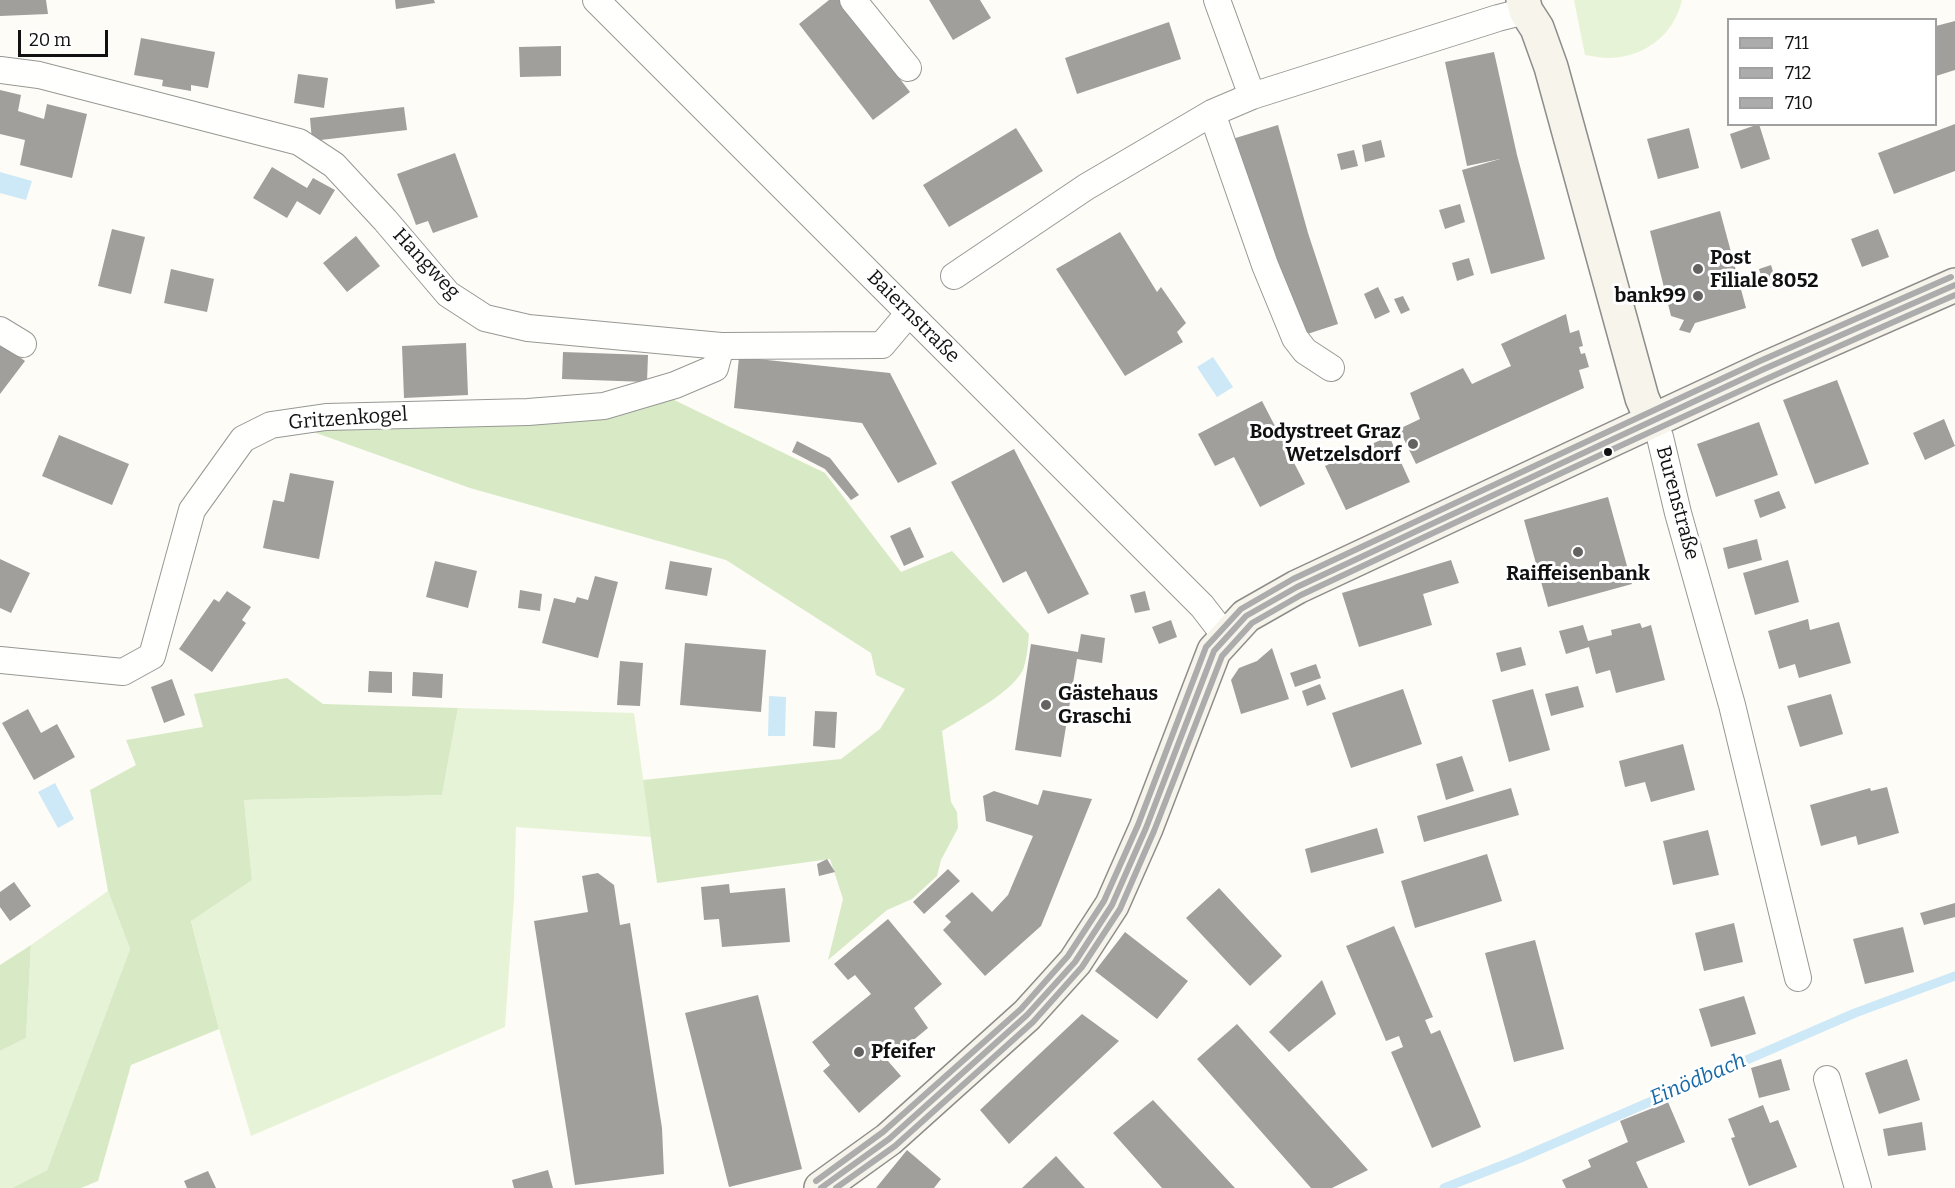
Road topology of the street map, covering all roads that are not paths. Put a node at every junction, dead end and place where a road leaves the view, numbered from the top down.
1 (596, 0) edge
2 (853, 0) edge
3 (1217, 0) edge
4 (1524, 5) edge
5 (908, 69) dead end
6 (0, 70) edge
7 (1252, 96) junction
8 (1212, 113) junction
9 (954, 276) dead end
10 (1955, 285) edge
11 (909, 313) junction
12 (0, 330) edge
13 (23, 344) dead end
14 (721, 346) junction
15 (1331, 368) dead end
16 (1652, 421) junction
17 (1226, 637) junction
18 (0, 660) edge
19 (1798, 978) dead end
20 (1827, 1079) dead end
21 (821, 1188) edge
22 (1858, 1188) edge

1 - 11 street, Baiernstraße
2 - 5 street
3 - 7 street
4 - 7 street
4 - 16 main road, Burenstraße
6 - 14 street, Hangweg
7 - 8 street
8 - 9 street
8 - 15 street
10 - 16 main road
11 - 14 street, Hangweg
11 - 17 street, Baiernstraße
12 - 13 street
14 - 18 street, Gritzenkogel
16 - 17 main road
16 - 19 street, Burenstraße
17 - 21 main road
20 - 22 street

